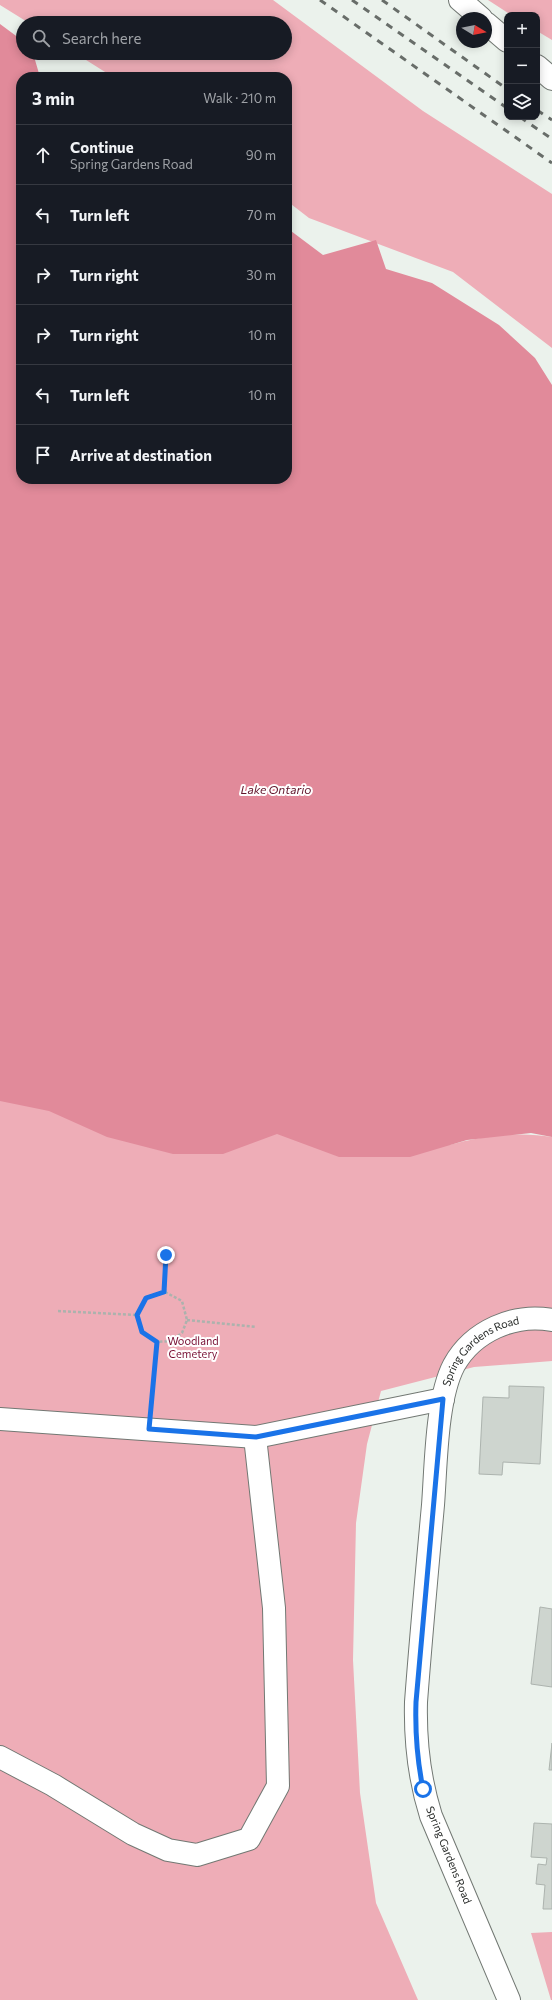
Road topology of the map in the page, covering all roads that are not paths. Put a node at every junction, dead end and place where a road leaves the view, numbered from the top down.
1 (460, 0) edge
2 (474, 12) edge
3 (492, 28) edge
4 (504, 38) edge
5 (540, 69) edge
6 (552, 79) edge
7 (552, 1320) edge
8 (443, 1399) junction
9 (0, 1418) edge
10 (255, 1437) junction
11 (0, 1757) edge
12 (509, 2000) edge

1 - 2 street
3 - 4 street
5 - 6 street
7 - 8 street, Spring Gardens Road
8 - 10 street
8 - 12 street, Spring Gardens Road
9 - 10 street
10 - 11 street

